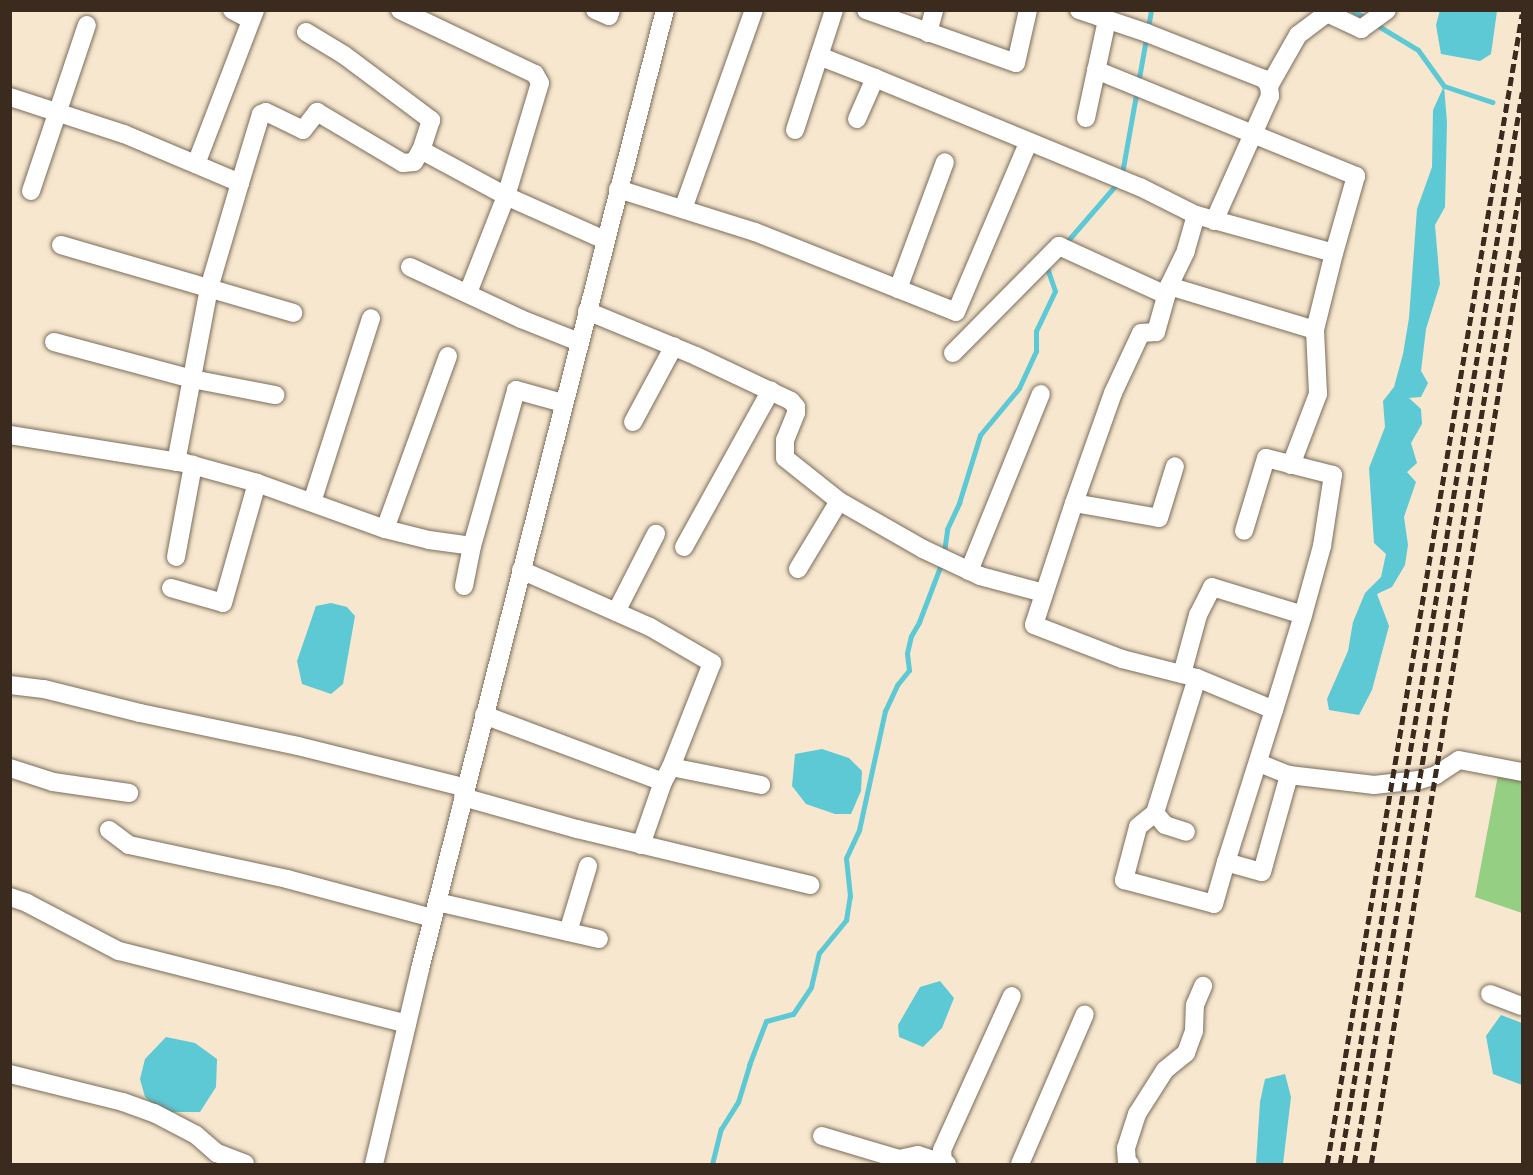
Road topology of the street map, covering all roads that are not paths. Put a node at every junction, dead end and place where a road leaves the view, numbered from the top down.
1 (232, 10) edge
2 (400, 10) edge
3 (595, 10) edge
4 (611, 10) edge
5 (665, 10) edge
6 (754, 10) edge
7 (834, 10) edge
8 (866, 10) edge
9 (934, 10) edge
10 (1028, 10) edge
11 (1079, 10) edge
12 (1387, 10) edge
13 (253, 15) edge
14 (1107, 20) junction
15 (87, 25) dead end
16 (306, 32) dead end
17 (928, 33) junction
18 (819, 56) junction
19 (1096, 70) junction
20 (875, 78) junction
21 (1269, 86) junction
22 (10, 97) edge
23 (56, 110) junction
24 (1086, 118) dead end
25 (857, 119) dead end
26 (795, 130) dead end
27 (1254, 135) junction
28 (1028, 143) junction
29 (420, 150) junction
30 (945, 162) dead end
31 (196, 164) junction
32 (240, 183) junction
33 (618, 189) junction
34 (31, 191) dead end
35 (506, 195) junction
36 (683, 209) junction
37 (1196, 215) junction
38 (1214, 221) junction
39 (605, 240) junction
40 (62, 245) dead end
41 (1334, 253) junction
42 (410, 267) dead end
43 (209, 288) junction
44 (898, 289) junction
45 (1167, 290) junction
46 (468, 293) junction
47 (587, 311) junction
48 (293, 312) dead end
49 (371, 318) dead end
50 (1315, 330) junction
51 (54, 342) dead end
52 (579, 342) junction
53 (674, 346) junction
54 (953, 353) dead end
55 (448, 356) dead end
56 (192, 379) junction
57 (771, 390) junction
58 (1041, 394) dead end
59 (276, 396) dead end
60 (563, 403) junction
61 (633, 422) dead end
62 (10, 435) edge
63 (185, 463) junction
64 (1291, 465) junction
65 (1175, 466) dead end
66 (257, 483) junction
67 (839, 501) junction
68 (312, 502) junction
69 (1074, 503) junction
70 (385, 529) junction
71 (1244, 531) dead end
72 (656, 534) dead end
73 (472, 546) junction
74 (684, 547) dead end
75 (176, 557) dead end
76 (798, 569) dead end
77 (521, 570) junction
78 (969, 571) junction
79 (464, 586) dead end
80 (171, 588) dead end
81 (1044, 593) junction
82 (616, 612) junction
83 (1303, 615) junction
84 (1189, 676) junction
85 (10, 685) edge
86 (1274, 711) junction
87 (484, 715) junction
88 (1259, 763) junction
89 (10, 768) edge
90 (1522, 772) edge
91 (667, 774) junction
92 (1289, 775) junction
93 (761, 785) dead end
94 (129, 793) dead end
95 (465, 793) junction
96 (1155, 813) junction
97 (109, 830) dead end
98 (1186, 832) dead end
99 (641, 845) junction
100 (1226, 862) junction
101 (588, 866) dead end
102 (810, 885) dead end
103 (10, 897) edge
104 (435, 910) junction
105 (568, 932) junction
106 (599, 939) dead end
107 (1203, 986) dead end
108 (1490, 994) dead end
109 (1012, 996) dead end
110 (1522, 1006) edge
111 (1085, 1014) dead end
112 (407, 1024) junction
113 (10, 1074) edge
114 (822, 1136) dead end
115 (945, 1163) edge
116 (246, 1164) edge
117 (374, 1164) edge
118 (1020, 1164) edge
119 (1130, 1164) edge

1 - 13 street
2 - 35 street
3 - 4 street
5 - 33 street
6 - 36 street
7 - 18 street
8 - 17 street
9 - 17 street
10 - 17 street
11 - 14 street
12 - 21 street
13 - 31 street
14 - 19 street
14 - 21 street
15 - 23 street
16 - 29 street
18 - 20 street
18 - 26 street
19 - 24 street
19 - 27 street
20 - 25 street
20 - 28 street
21 - 27 street
22 - 23 street
23 - 31 street
23 - 34 street
27 - 38 street
27 - 41 street
28 - 37 street
28 - 44 street
29 - 32 street
29 - 35 street
30 - 44 street
31 - 32 street
32 - 43 street
33 - 36 street
33 - 39 street
35 - 39 street
35 - 46 street
36 - 44 street
37 - 38 street
37 - 45 street
38 - 41 street
39 - 47 street
40 - 43 street
41 - 50 street
42 - 46 street
43 - 48 street
43 - 56 street
45 - 50 street
45 - 54 street
45 - 69 street
46 - 52 street
47 - 52 street
47 - 53 street
49 - 68 street
50 - 64 street
51 - 56 street
52 - 60 street
53 - 57 street
53 - 61 street
55 - 70 street
56 - 59 street
56 - 63 street
57 - 67 street
57 - 74 street
58 - 78 street
60 - 73 street
60 - 77 street
62 - 63 street
63 - 66 street
63 - 75 street
64 - 71 street
64 - 83 street
65 - 69 street
66 - 68 street
66 - 80 street
67 - 76 street
67 - 78 street
68 - 70 street
69 - 81 street
70 - 73 street
72 - 82 street
73 - 79 street
77 - 82 street
77 - 87 street
78 - 81 street
81 - 84 street
82 - 91 street
83 - 84 street
83 - 86 street
84 - 86 street
84 - 96 street
85 - 95 street
86 - 88 street
87 - 91 street
87 - 95 street
88 - 92 street
88 - 100 street
89 - 94 street
90 - 92 street
91 - 93 street
91 - 99 street
92 - 100 street
95 - 99 street
95 - 104 street
96 - 98 street
96 - 100 street
97 - 104 street
99 - 102 street
101 - 105 street
103 - 112 street
104 - 105 street
104 - 112 street
105 - 106 street
107 - 119 street
108 - 110 street
109 - 115 street
111 - 118 street
112 - 117 street
113 - 116 street
114 - 115 street

